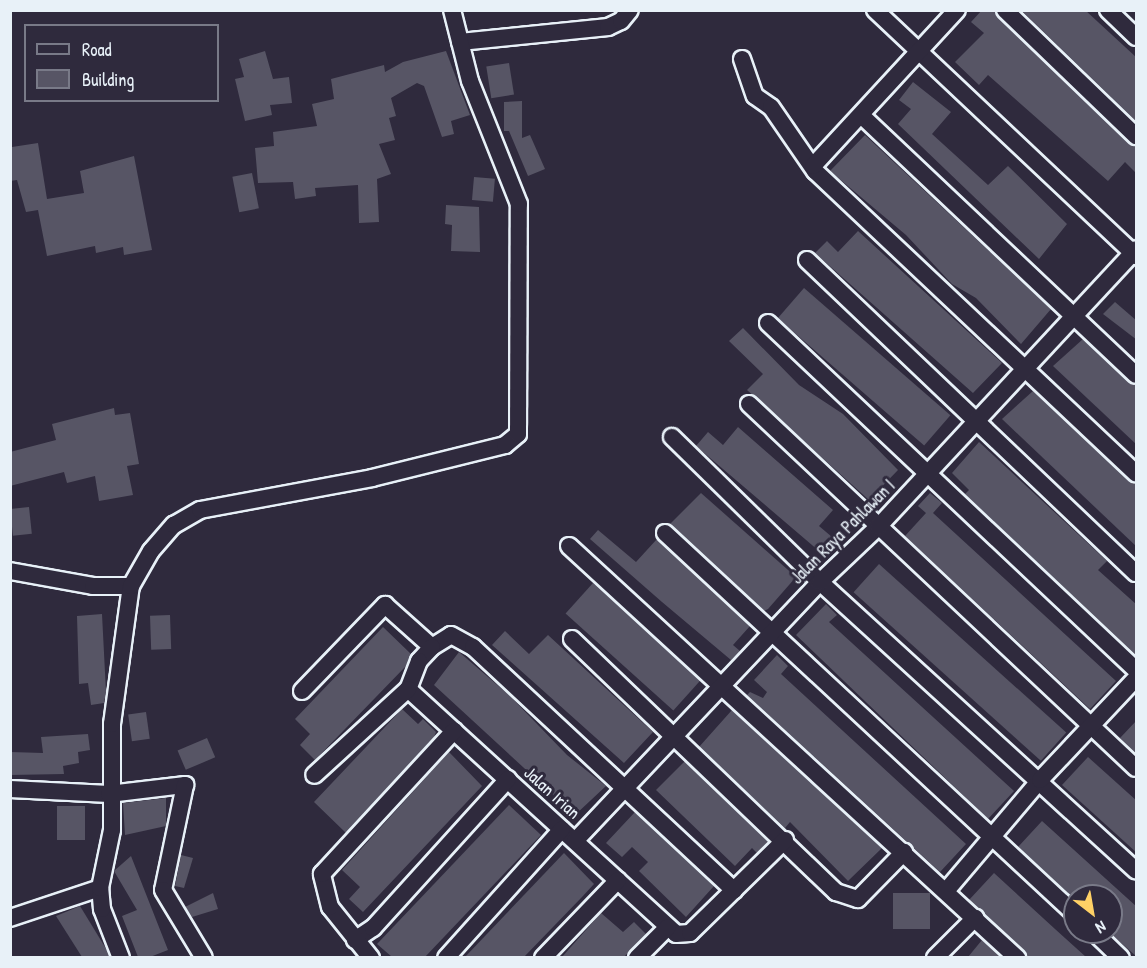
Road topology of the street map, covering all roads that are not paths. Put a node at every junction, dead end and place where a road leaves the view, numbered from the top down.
1 (452, 10) edge
2 (630, 10) edge
3 (875, 10) edge
4 (957, 10) edge
5 (1005, 10) edge
6 (1108, 10) edge
7 (1137, 37) edge
8 (460, 42) junction
9 (918, 51) junction
10 (742, 59) dead end
11 (861, 115) junction
12 (1137, 136) edge
13 (813, 166) junction
14 (1135, 252) edge
15 (807, 260) dead end
16 (1074, 316) junction
17 (768, 323) dead end
18 (1026, 367) junction
19 (1137, 375) edge
20 (749, 404) dead end
21 (976, 420) junction
22 (672, 437) dead end
23 (927, 472) junction
24 (1137, 473) edge
25 (878, 527) junction
26 (665, 533) dead end
27 (569, 546) dead end
28 (10, 571) edge
29 (1137, 573) edge
30 (820, 582) junction
31 (131, 586) junction
32 (771, 633) junction
33 (572, 639) dead end
34 (432, 646) junction
35 (1137, 670) edge
36 (1137, 678) edge
37 (723, 684) junction
38 (408, 689) junction
39 (302, 691) dead end
40 (1091, 725) junction
41 (454, 731) junction
42 (676, 734) junction
43 (1137, 768) edge
44 (314, 775) dead end
45 (508, 779) junction
46 (1040, 780) junction
47 (627, 786) junction
48 (10, 789) edge
49 (109, 794) junction
50 (562, 829) junction
51 (995, 838) junction
52 (785, 840) junction
53 (575, 841) junction
54 (904, 852) junction
55 (1137, 871) edge
56 (618, 879) junction
57 (100, 888) junction
58 (735, 890) junction
59 (946, 891) junction
60 (1063, 903) edge
61 (10, 918) edge
62 (975, 918) junction
63 (668, 927) junction
64 (355, 940) junction
65 (1107, 944) edge
66 (122, 957) edge
67 (204, 957) edge
68 (371, 957) edge
69 (446, 957) edge
70 (543, 957) edge
71 (637, 957) edge
72 (935, 957) edge
73 (1017, 957) edge
74 (1121, 957) edge

1 - 8 street
2 - 8 street
3 - 9 street
4 - 9 street
5 - 12 street
6 - 7 street
8 - 31 street
9 - 11 street
9 - 14 street
10 - 13 street
11 - 13 street
11 - 16 street
13 - 18 street
14 - 16 street, Jalan Raya Pahlawan I
15 - 21 street
16 - 18 street, Jalan Raya Pahlawan I
16 - 19 street
17 - 23 street
18 - 21 street, Jalan Raya Pahlawan I
18 - 24 street
20 - 25 street
21 - 23 street, Jalan Raya Pahlawan I
21 - 29 street
22 - 30 street
23 - 25 street, Jalan Raya Pahlawan I
23 - 35 street
25 - 30 street, Jalan Raya Pahlawan I
25 - 40 street
26 - 32 street
27 - 37 street
28 - 31 street
30 - 32 street, Jalan Raya Pahlawan I
30 - 46 street
31 - 49 street
32 - 37 street, Jalan Raya Pahlawan I
32 - 51 street
33 - 42 street
34 - 38 street
34 - 39 street
34 - 47 street
36 - 40 street
37 - 42 street, Jalan Raya Pahlawan I
37 - 54 street
38 - 41 street, Jalan Irian
38 - 44 street
40 - 43 street
40 - 46 street
41 - 45 street, Jalan Irian
41 - 64 street
42 - 47 street, Jalan Raya Pahlawan I
42 - 52 street
45 - 50 street, Jalan Irian
45 - 64 street
46 - 51 street
46 - 55 street
47 - 53 street, Jalan Raya Pahlawan I
47 - 58 street
48 - 49 street
49 - 57 street
49 - 67 street
50 - 53 street, Jalan Irian
50 - 69 street
51 - 59 street
51 - 60 street
52 - 54 street
52 - 58 street
53 - 56 street, Jalan Irian
54 - 59 street
56 - 63 street, Jalan Irian
56 - 70 street
57 - 61 street
57 - 66 street
58 - 63 street
59 - 62 street
62 - 72 street
62 - 73 street
63 - 71 street
64 - 68 street
65 - 74 street

